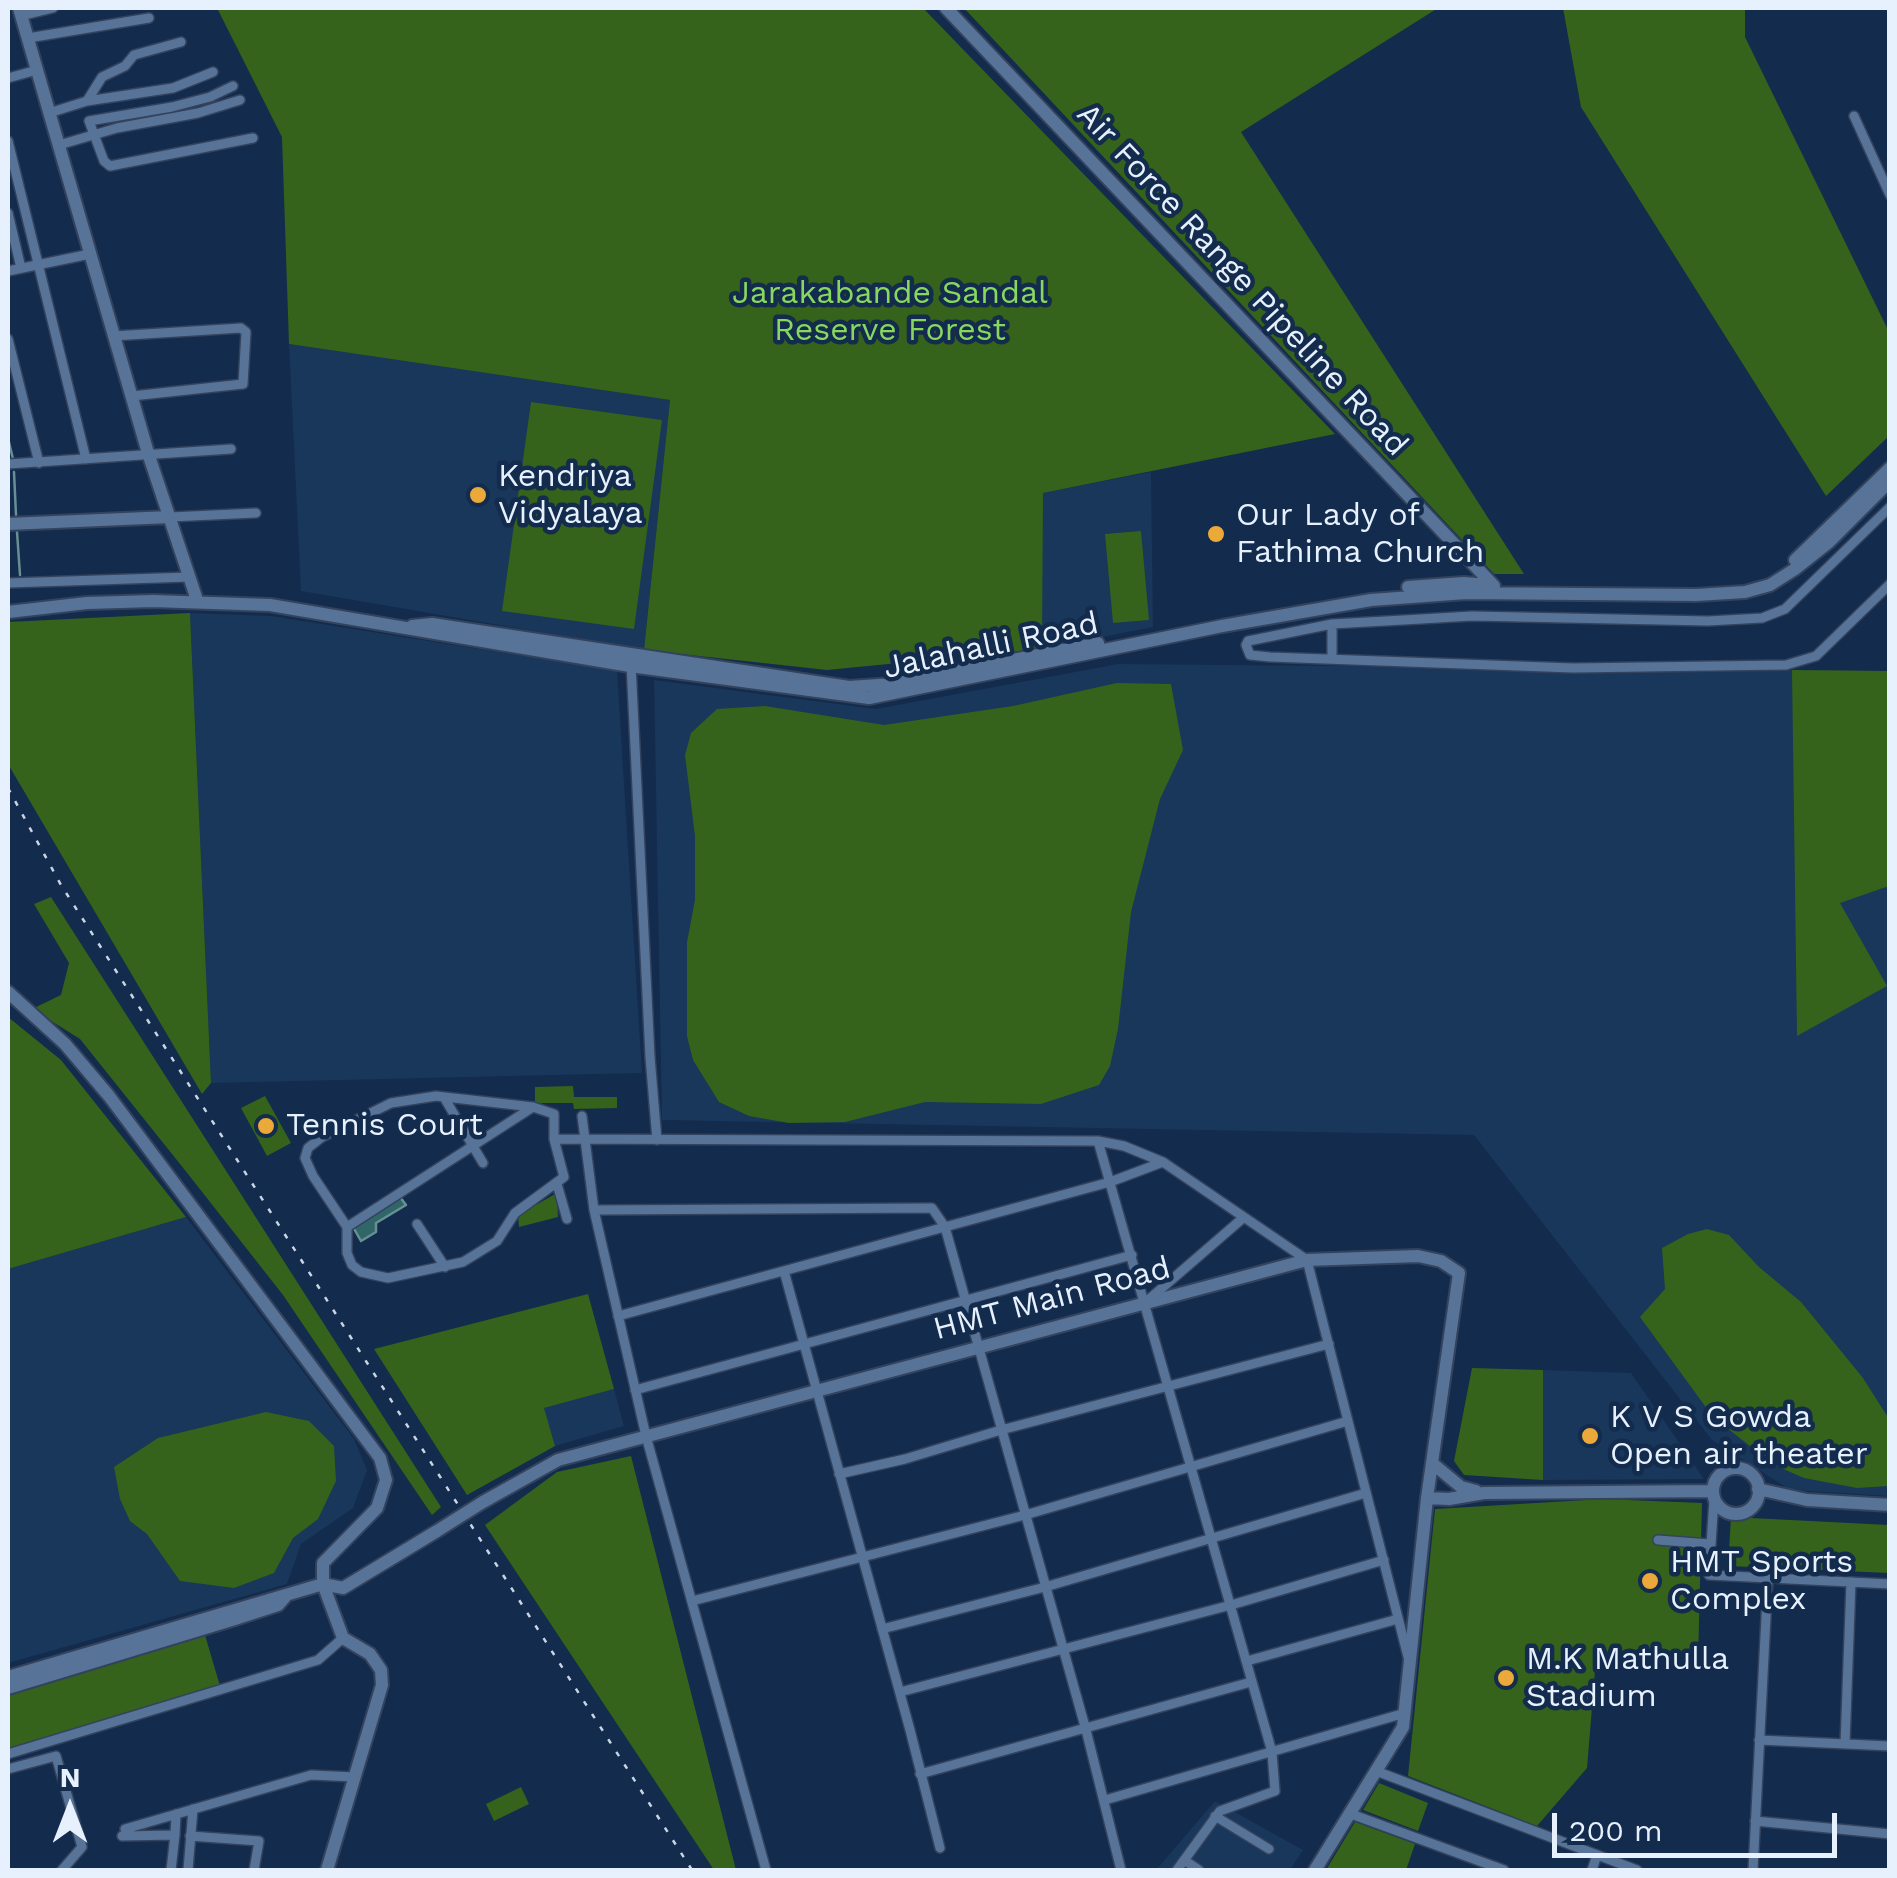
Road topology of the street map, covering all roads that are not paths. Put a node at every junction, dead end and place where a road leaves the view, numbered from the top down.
1 (53, 8) edge
2 (946, 8) edge
3 (20, 12) edge
4 (149, 18) dead end
5 (28, 38) junction
6 (182, 42) dead end
7 (37, 70) junction
8 (213, 72) dead end
9 (8, 78) edge
10 (234, 86) dead end
11 (240, 100) dead end
12 (87, 101) junction
13 (50, 114) junction
14 (1854, 116) dead end
15 (93, 134) junction
16 (253, 138) dead end
17 (8, 141) edge
18 (59, 145) junction
19 (1890, 195) edge
20 (8, 213) edge
21 (90, 254) junction
22 (40, 264) junction
23 (21, 268) junction
24 (8, 270) edge
25 (113, 336) junction
26 (8, 338) edge
27 (132, 396) junction
28 (232, 449) dead end
29 (148, 453) junction
30 (86, 459) junction
31 (39, 463) junction
32 (8, 464) edge
33 (1890, 468) edge
34 (1890, 480) edge
35 (1890, 507) edge
36 (256, 513) dead end
37 (170, 517) junction
38 (8, 524) edge
39 (189, 578) junction
40 (8, 582) edge
41 (1890, 584) edge
42 (1494, 590) junction
43 (197, 600) junction
44 (8, 612) edge
45 (1332, 624) junction
46 (1332, 658) junction
47 (631, 660) junction
48 (8, 992) edge
49 (445, 1099) junction
50 (533, 1107) junction
51 (582, 1116) dead end
52 (582, 1139) junction
53 (554, 1140) junction
54 (657, 1140) junction
55 (1098, 1141) junction
56 (473, 1146) junction
57 (1162, 1162) junction
58 (482, 1163) dead end
59 (1110, 1182) junction
60 (557, 1184) junction
61 (594, 1210) junction
62 (1243, 1218) junction
63 (567, 1219) dead end
64 (417, 1224) dead end
65 (347, 1227) junction
66 (945, 1227) junction
67 (1132, 1255) junction
68 (1307, 1260) junction
69 (445, 1267) junction
70 (784, 1271) junction
71 (965, 1300) junction
72 (1146, 1302) junction
73 (618, 1316) junction
74 (804, 1344) junction
75 (1329, 1344) junction
76 (978, 1348) junction
77 (1170, 1388) junction
78 (636, 1390) junction
79 (816, 1392) junction
80 (1348, 1421) junction
81 (1001, 1430) junction
82 (646, 1436) junction
83 (1432, 1463) junction
84 (1192, 1467) junction
85 (839, 1474) junction
86 (1758, 1489) junction
87 (1366, 1493) junction
88 (1484, 1493) junction
89 (1713, 1495) junction
90 (1427, 1498) junction
91 (1890, 1505) edge
92 (1025, 1514) junction
93 (1212, 1539) junction
94 (1658, 1540) dead end
95 (1710, 1544) junction
96 (862, 1558) junction
97 (1384, 1560) junction
98 (1768, 1578) junction
99 (1851, 1582) junction
100 (322, 1584) junction
101 (1890, 1584) edge
102 (1045, 1587) junction
103 (285, 1597) junction
104 (692, 1602) junction
105 (1231, 1605) junction
106 (1398, 1619) junction
107 (882, 1629) junction
108 (343, 1638) junction
109 (1062, 1650) junction
110 (1247, 1661) junction
111 (1411, 1669) junction
112 (8, 1677) edge
113 (1251, 1682) junction
114 (8, 1688) edge
115 (900, 1692) junction
116 (1405, 1714) junction
117 (1086, 1730) junction
118 (1759, 1740) junction
119 (1845, 1744) junction
120 (1890, 1746) edge
121 (1272, 1752) junction
122 (8, 1754) edge
123 (8, 1769) edge
124 (1376, 1771) junction
125 (920, 1774) junction
126 (355, 1777) junction
127 (1105, 1800) junction
128 (192, 1809) junction
129 (176, 1814) junction
130 (1350, 1814) junction
131 (1215, 1816) junction
132 (1754, 1822) junction
133 (1890, 1834) edge
134 (175, 1835) junction
135 (190, 1836) junction
136 (940, 1848) dead end
137 (1268, 1848) dead end
138 (1597, 1855) junction
139 (1184, 1860) junction
140 (62, 1870) edge
141 (171, 1870) edge
142 (188, 1870) edge
143 (254, 1870) edge
144 (328, 1870) edge
145 (766, 1870) edge
146 (1121, 1870) edge
147 (1177, 1870) edge
148 (1198, 1870) edge
149 (1314, 1870) edge
150 (1504, 1870) edge
151 (1592, 1870) edge
152 (1637, 1870) edge
153 (1753, 1870) edge

1 - 3 street
2 - 42 street, Air Force Range Pipeline Road
3 - 5 street
4 - 5 street
5 - 7 street
6 - 12 street
7 - 9 street
7 - 13 street
8 - 12 street
10 - 15 street
11 - 15 street
12 - 13 street
13 - 18 street
14 - 19 street
15 - 16 street
15 - 18 street
17 - 22 street
18 - 21 street
20 - 23 street
21 - 22 street
21 - 25 street
22 - 23 street
22 - 30 street
23 - 24 street
25 - 27 street
25 - 27 street
26 - 31 street
27 - 29 street
28 - 29 street
29 - 30 street
29 - 37 street
30 - 31 street
31 - 32 street
33 - 42 street, Jalahalli Road
34 - 42 street, Jalahalli Road
35 - 45 street
36 - 37 street
37 - 38 street
37 - 39 street
39 - 40 street
39 - 43 street
41 - 46 street
42 - 47 street, Jalahalli Road
43 - 44 street, Jalahalli Road
43 - 47 street, Jalahalli Road
45 - 46 street
45 - 46 street
47 - 54 street
48 - 100 street
49 - 50 street
49 - 56 street
49 - 65 street
50 - 53 street
50 - 56 street
51 - 52 street
52 - 53 street
52 - 54 street
52 - 61 street
53 - 60 street
54 - 55 street
55 - 57 street
55 - 59 street
56 - 58 street
56 - 65 street
57 - 59 street
57 - 62 street
59 - 66 street
59 - 67 street
60 - 63 street
60 - 69 street
61 - 66 street
61 - 73 street
62 - 68 street
62 - 72 street
64 - 69 street
65 - 69 street
66 - 70 street
66 - 71 street
67 - 71 street
67 - 72 street
68 - 72 street, HMT Main Road
68 - 75 street
68 - 83 street, HMT Main Road
70 - 73 street
70 - 74 street
71 - 74 street
71 - 76 street
72 - 76 street, HMT Main Road
72 - 77 street
73 - 78 street
74 - 78 street
74 - 79 street
75 - 77 street
75 - 80 street
76 - 79 street, HMT Main Road
76 - 81 street
77 - 81 street
77 - 84 street
78 - 82 street
79 - 82 street, HMT Main Road
79 - 85 street
80 - 84 street
80 - 87 street
81 - 85 street
81 - 92 street
82 - 100 street, HMT Main Road, bridge
82 - 104 street
83 - 88 street
83 - 90 street, HMT Main Road
84 - 92 street
84 - 93 street
85 - 96 street
86 - 89 street
86 - 89 street
86 - 91 street
87 - 93 street
87 - 97 street
88 - 89 street
88 - 90 street
89 - 95 street
90 - 111 street, HMT Main Road
92 - 96 street
92 - 102 street
93 - 102 street
93 - 105 street
94 - 95 street
95 - 98 street
96 - 104 street
96 - 107 street
97 - 105 street
97 - 106 street
98 - 99 street
98 - 118 street
99 - 101 street
99 - 119 street
100 - 103 street, HMT Main Road
100 - 108 street
102 - 107 street
102 - 109 street
103 - 112 street
103 - 114 street
104 - 145 street
105 - 109 street
105 - 110 street
106 - 110 street
106 - 111 street
107 - 115 street
108 - 122 street
108 - 126 street
109 - 115 street
109 - 117 street
110 - 113 street
111 - 116 street, HMT Main Road
113 - 117 street
113 - 121 street
115 - 125 street
116 - 121 street
116 - 124 street, HMT Main Road
117 - 125 street
117 - 127 street
118 - 119 street
118 - 132 street
119 - 120 street
121 - 127 street
121 - 131 street
123 - 140 street
124 - 130 street, HMT Main Road
124 - 138 street
125 - 136 street
126 - 128 street
126 - 144 street
127 - 146 street
128 - 129 street
128 - 135 street
129 - 134 street
129 - 134 street
130 - 149 street, HMT Main Road
130 - 150 street
131 - 137 street
131 - 139 street
132 - 133 street
132 - 153 street
134 - 141 street
135 - 142 street
135 - 143 street
138 - 151 street
138 - 152 street
139 - 147 street
139 - 148 street

